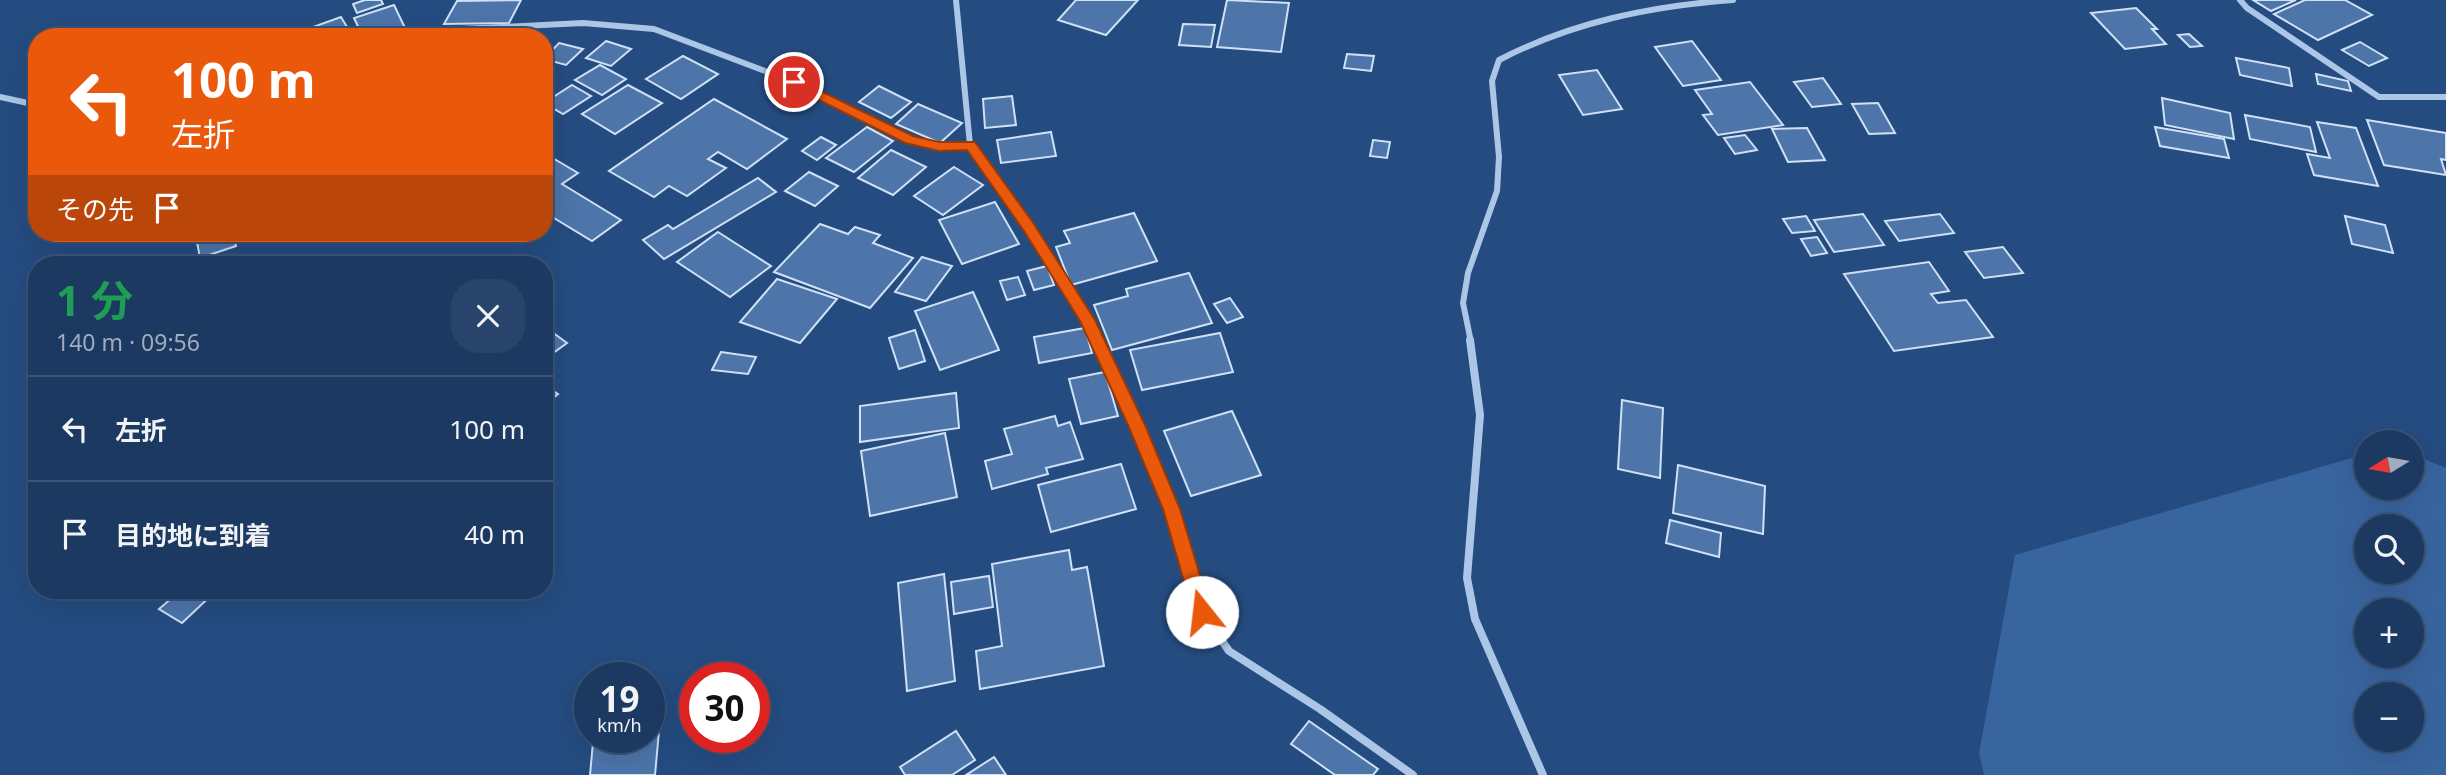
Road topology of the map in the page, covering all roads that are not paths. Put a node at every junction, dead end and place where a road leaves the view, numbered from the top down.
1 (956, 0) edge
2 (1732, 0) edge
3 (2239, 0) edge
4 (482, 28) edge
5 (0, 97) edge
6 (2446, 97) edge
7 (28, 103) edge
8 (971, 145) junction
9 (1413, 775) edge
10 (1543, 775) edge

1 - 8 street
2 - 10 street
3 - 6 street
4 - 8 street
5 - 7 street
8 - 9 street

